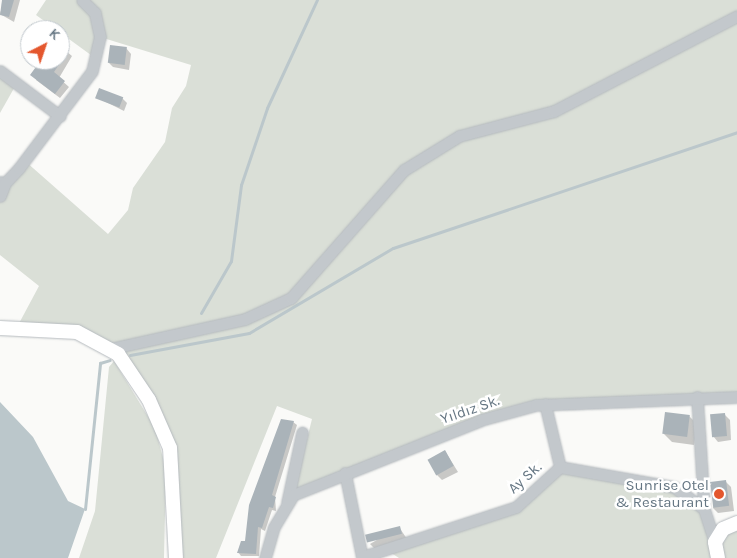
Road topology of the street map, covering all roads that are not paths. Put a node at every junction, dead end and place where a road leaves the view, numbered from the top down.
1 (82, 0) edge
2 (737, 16) edge
3 (0, 71) edge
4 (60, 116) junction
5 (3, 182) edge
6 (0, 196) edge
7 (0, 328) edge
8 (112, 351) junction
9 (697, 397) junction
10 (737, 397) edge
11 (545, 404) junction
12 (302, 433) dead end
13 (560, 467) junction
14 (345, 474) junction
15 (287, 503) junction
16 (704, 509) junction
17 (737, 523) edge
18 (715, 542) junction
19 (266, 557) edge
20 (176, 558) edge
21 (718, 558) edge

1 - 4 street
2 - 8 street
3 - 4 street
4 - 5 street
5 - 6 street
7 - 8 main road
8 - 20 main road
9 - 10 street, Yıldız Sk.
9 - 11 street, Yıldız Sk.
9 - 16 street
11 - 13 street
11 - 14 street, Yıldız Sk.
12 - 15 street
13 - 14 street, Ay Sk.
13 - 16 street, Ay Sk.
14 - 15 street, Yıldız Sk.
15 - 19 street
16 - 18 street
17 - 18 main road
18 - 21 main road

